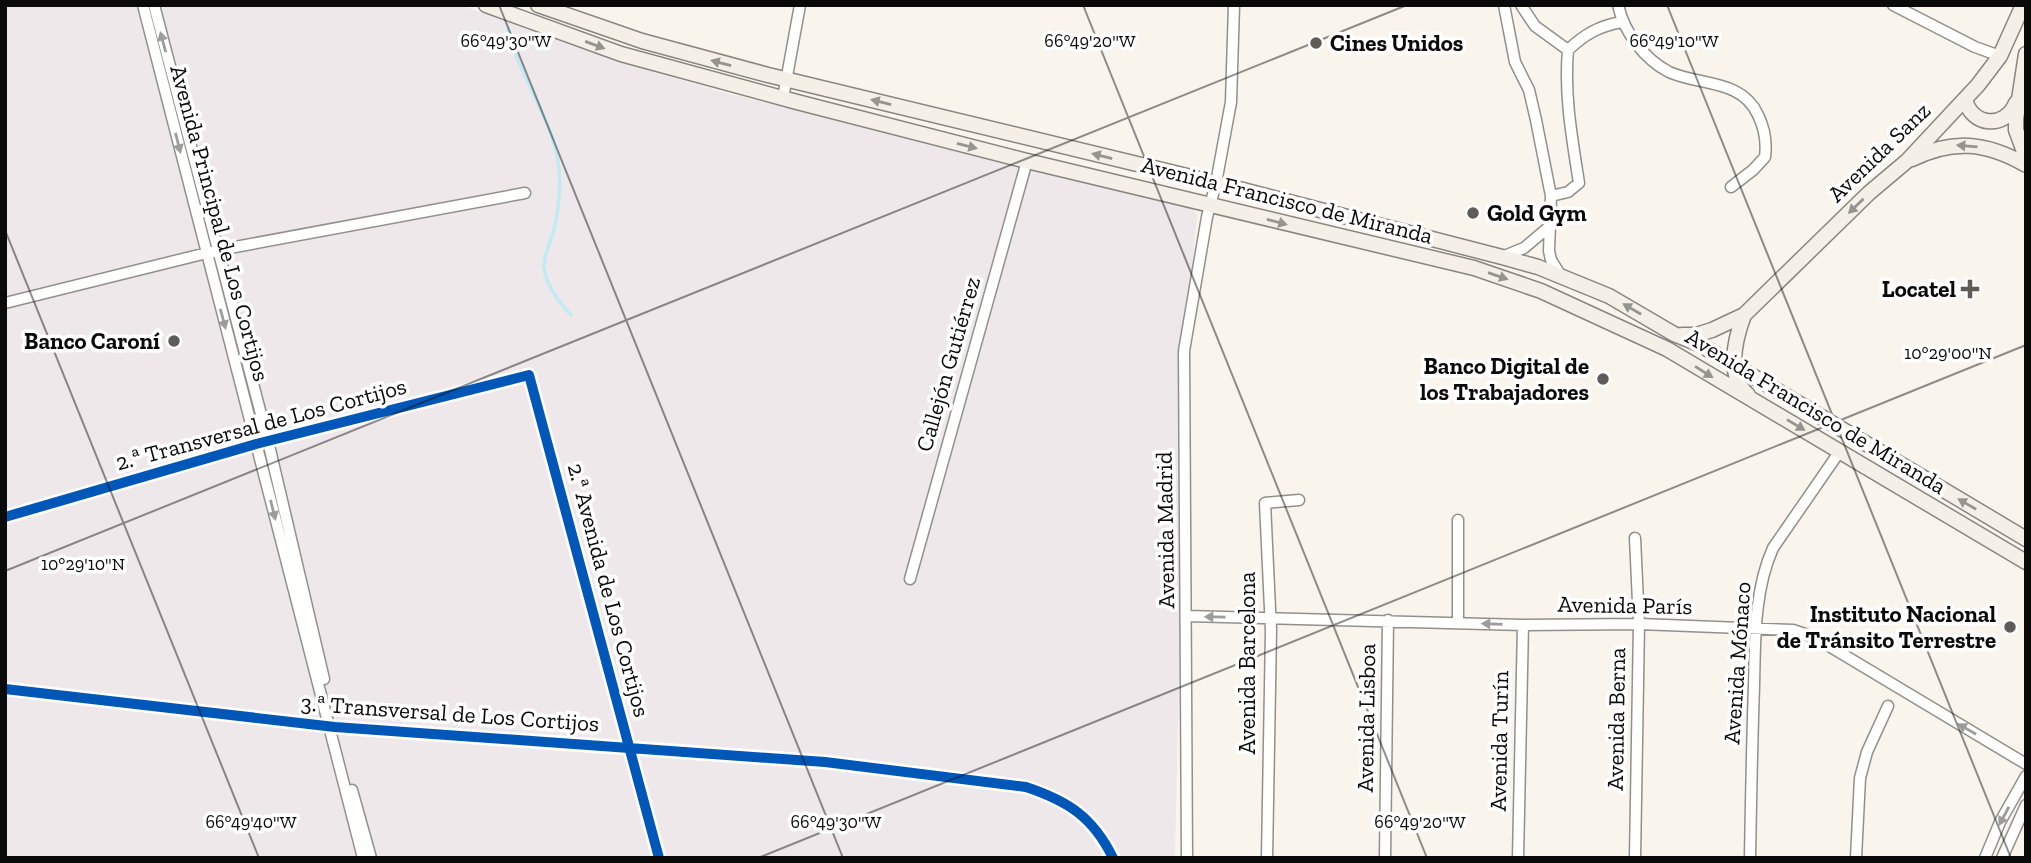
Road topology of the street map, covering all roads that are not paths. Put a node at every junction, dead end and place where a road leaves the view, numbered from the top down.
1 (143, 5) edge
2 (154, 5) edge
3 (486, 5) edge
4 (538, 5) edge
5 (800, 5) edge
6 (1234, 5) edge
7 (1504, 5) edge
8 (1521, 5) edge
9 (1618, 5) edge
10 (1893, 5) edge
11 (2023, 5) edge
12 (1622, 22) junction
13 (1568, 50) junction
14 (2026, 54) edge
15 (2000, 56) junction
16 (787, 79) junction
17 (783, 98) junction
18 (1965, 99) junction
19 (2017, 102) junction
20 (2026, 157) edge
21 (1027, 161) junction
22 (1907, 161) junction
23 (2026, 165) edge
24 (1216, 183) junction
25 (1731, 187) dead end
26 (525, 193) dead end
27 (1551, 196) junction
28 (1211, 204) junction
29 (1549, 226) junction
30 (219, 250) junction
31 (206, 253) junction
32 (1502, 257) junction
33 (1563, 278) junction
34 (5, 303) edge
35 (1744, 315) junction
36 (1674, 334) junction
37 (1735, 366) junction
38 (529, 374) joint
39 (1751, 398) junction
40 (268, 441) junction
41 (256, 444) junction
42 (1840, 451) junction
43 (1299, 500) dead end
44 (5, 517) edge
45 (1458, 520) dead end
46 (1635, 538) dead end
47 (2026, 539) edge
48 (2026, 562) edge
49 (910, 579) dead end
50 (1187, 616) junction
51 (1271, 618) junction
52 (1388, 620) junction
53 (1458, 622) junction
54 (1639, 624) junction
55 (1523, 625) junction
56 (1756, 628) junction
57 (5, 689) edge
58 (1888, 706) dead end
59 (331, 724) junction
60 (629, 744) junction
61 (2026, 764) edge
62 (2026, 776) edge
63 (2026, 805) edge
64 (363, 858) edge
65 (371, 858) edge
66 (659, 858) edge
67 (1113, 858) edge
68 (1187, 858) edge
69 (1267, 858) edge
70 (1385, 858) edge
71 (1518, 858) edge
72 (1635, 858) edge
73 (1750, 858) edge
74 (1856, 858) edge
75 (1985, 858) edge
76 (2001, 858) edge

1 -> 31 street, Avenida Principal de Los Cortijos
30 -> 2 street, Avenida Principal de Los Cortijos
3 -> 17 main road, Avenida Francisco de Miranda
16 -> 4 main road, Avenida Francisco de Miranda
5 - 16 street
6 - 24 street, Avenida Madrid
7 - 27 street
8 - 13 street
9 - 12 street
10 - 15 street
11 - 15 main road, Avenida Sanz
12 - 13 street
12 - 25 street
13 - 27 street
14 - 19 main road
15 - 18 main road, Avenida Sanz
16 - 17 street
24 -> 16 main road, Avenida Francisco de Miranda
17 -> 21 main road, Avenida Francisco de Miranda
18 - 19 main road
18 - 22 main road, Avenida Sanz
19 - 20 main road
21 - 28 main road, Avenida Francisco de Miranda
21 - 49 street, Callejón Gutiérrez
23 -> 22 main road
22 -> 35 main road, Avenida Sanz
24 - 28 street, Avenida Madrid
24 - 32 main road, Avenida Francisco de Miranda
26 - 30 street
27 - 29 street
28 -> 39 main road, Avenida Francisco de Miranda
28 - 50 street, Avenida Madrid
29 - 32 street
29 - 33 street
30 - 31 street
30 - 40 street, Avenida Principal de Los Cortijos
31 - 34 street
31 -> 41 street, Avenida Principal de Los Cortijos
32 - 33 main road, Avenida Francisco de Miranda
36 -> 33 main road, Avenida Francisco de Miranda
35 - 36 main road
35 - 37 main road
36 - 37 main road, Avenida Francisco de Miranda
37 - 39 main road
47 -> 37 main road, Avenida Francisco de Miranda
38 - 40 street, 2.ª Transversal de Los Cortijos
38 - 60 street, 2.ª Avenida de Los Cortijos
39 -> 42 main road, Avenida Francisco de Miranda
40 - 41 street, 2.ª Transversal de Los Cortijos
40 - 59 street, Avenida Principal de Los Cortijos
41 - 44 street, 2.ª Transversal de Los Cortijos
41 -> 59 street, Avenida Principal de Los Cortijos
42 - 48 main road, Avenida Francisco de Miranda
42 - 56 street, Avenida Mónaco
43 - 51 street, Avenida Barcelona
45 - 53 street
46 - 54 street, Avenida Berna
51 -> 50 street, Avenida París
50 - 68 street, Avenida Madrid
51 - 52 street, Avenida París
51 - 69 street, Avenida Barcelona
52 - 53 street, Avenida París
52 - 70 street, Avenida Lisboa
55 -> 53 street, Avenida París
54 - 55 street, Avenida París
54 - 56 street, Avenida París
54 - 72 street, Avenida Berna
55 - 71 street, Avenida Turín
61 -> 56 street, Avenida París
56 - 73 street, Avenida Mónaco
57 - 59 street, 3.ª Transversal de Los Cortijos
58 - 74 street
59 - 60 street, 3.ª Transversal de Los Cortijos
59 - 64 street, Avenida Principal de Los Cortijos
59 - 65 street, Avenida Principal de Los Cortijos
60 - 66 street, 2.ª Avenida de Los Cortijos
60 - 67 street, 3.ª Transversal de Los Cortijos
62 -> 75 street
63 - 76 street

